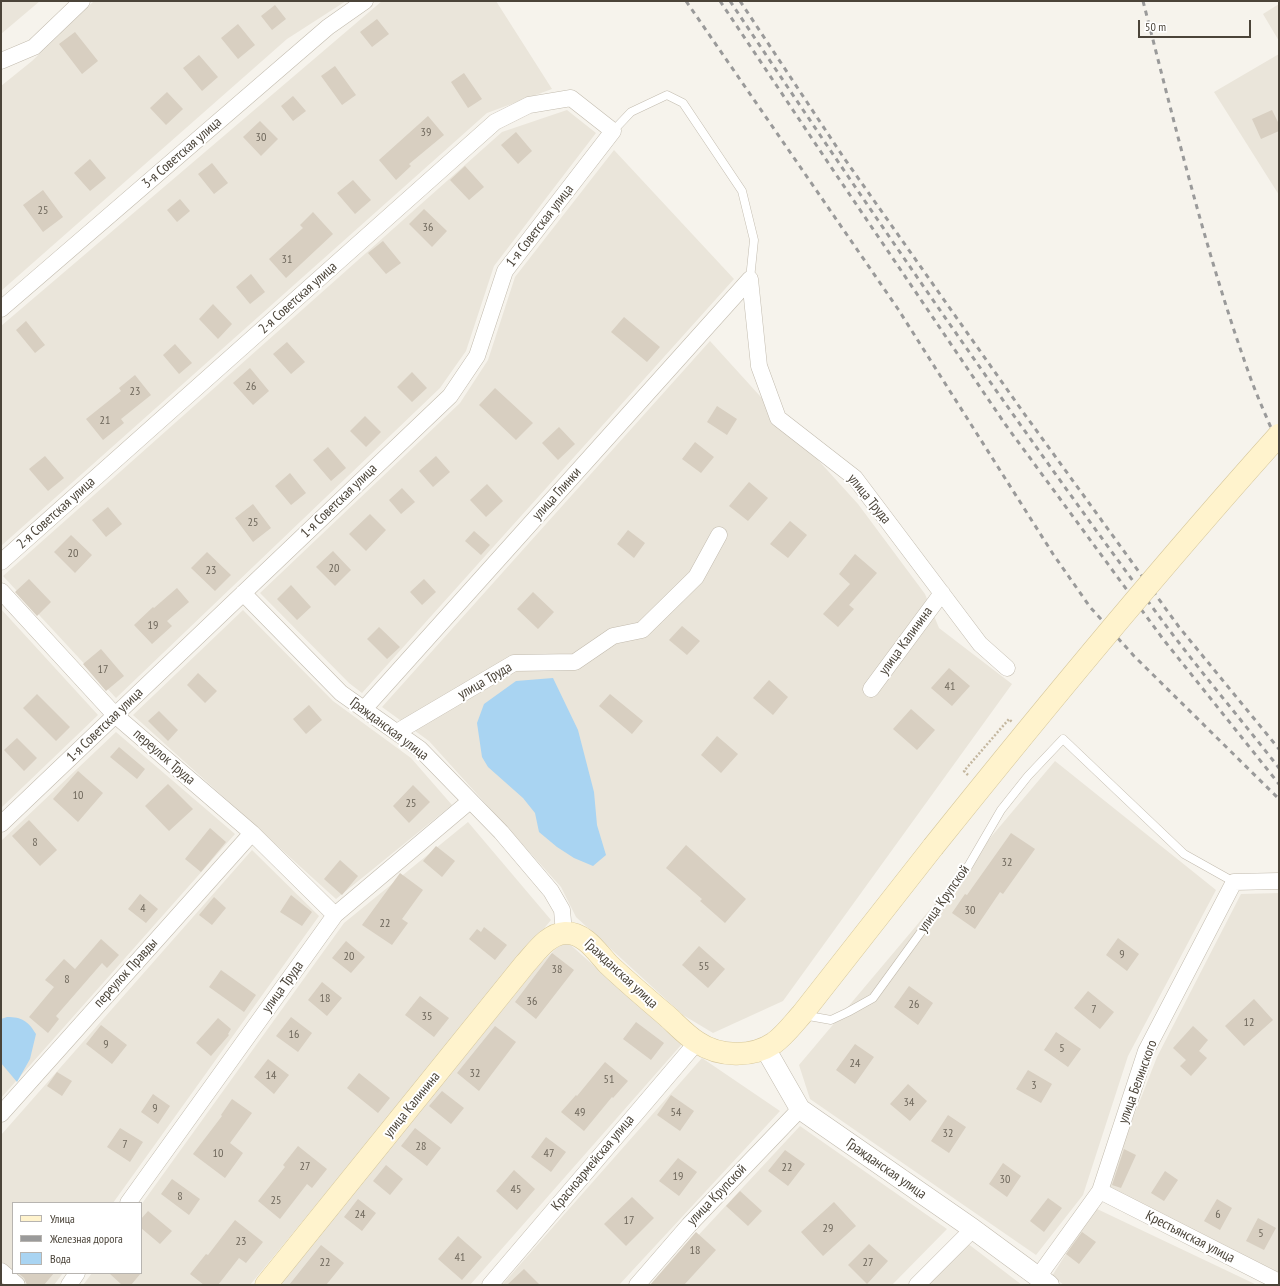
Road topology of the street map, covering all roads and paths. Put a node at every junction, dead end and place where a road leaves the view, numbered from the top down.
1 (82, 1) edge
2 (365, 1) edge
3 (1, 61) edge
4 (612, 131) junction
5 (750, 278) junction
6 (1, 309) edge
7 (1279, 435) edge
8 (719, 535) dead end
9 (1, 562) edge
10 (1, 591) edge
11 (243, 593) junction
12 (942, 593) junction
13 (1007, 668) dead end
14 (871, 689) dead end
15 (364, 709) junction
16 (115, 716) junction
17 (1013, 722) dead end
18 (397, 732) junction
19 (964, 771) dead end
20 (470, 801) junction
21 (1, 824) edge
22 (252, 832) junction
23 (1279, 881) edge
24 (1234, 882) junction
25 (335, 915) junction
26 (564, 933) junction
27 (802, 1014) junction
28 (697, 1042) junction
29 (765, 1048) junction
30 (800, 1109) junction
31 (1, 1114) edge
32 (1100, 1191) junction
33 (129, 1202) edge
34 (973, 1229) junction
35 (1, 1271) edge
36 (77, 1274) edge
37 (1043, 1281) edge
38 (1279, 1282) edge
39 (17, 1285) edge
40 (69, 1285) edge
41 (266, 1285) edge
42 (490, 1285) edge
43 (637, 1285) edge
44 (917, 1285) edge

1 - 3 street
2 - 6 street, 3-я Советская улица
4 - 5 lane
4 - 9 street, 2-я Советская улица
4 - 11 street, 1-я Советская улица
5 - 12 street, улица Труда
5 - 15 street, улица Глинки
7 - 27 main road, bridge
8 - 18 street, улица Труда
10 - 16 street, переулок Труда
11 - 15 street, Гражданская улица
11 - 16 street, 1-я Советская улица
12 - 13 street, улица Труда
12 - 14 street, улица Калинина
15 - 18 street, Гражданская улица
16 - 21 street, 1-я Советская улица
16 - 22 street, переулок Труда
17 - 19 path
18 - 20 street, Гражданская улица
20 - 25 street, улица Труда
20 - 26 street, Гражданская улица
22 - 25 street, переулок Труда
22 - 31 street, переулок Правды
23 - 24 street
24 - 27 lane, улица Крупской
24 - 32 street, улица Белинского
25 - 33 street, улица Труда
26 - 28 main road, Гражданская улица
26 - 41 main road, улица Калинина
27 - 29 main road
28 - 29 main road, Гражданская улица
28 - 42 street, Красноармейская улица
29 - 30 street, Гражданская улица
30 - 34 street, Гражданская улица
30 - 43 street, улица Крупской
32 - 37 street, улица Белинского
32 - 38 street, Крестьянская улица
34 - 37 street, Гражданская улица
34 - 44 street
35 - 39 street
36 - 40 street

